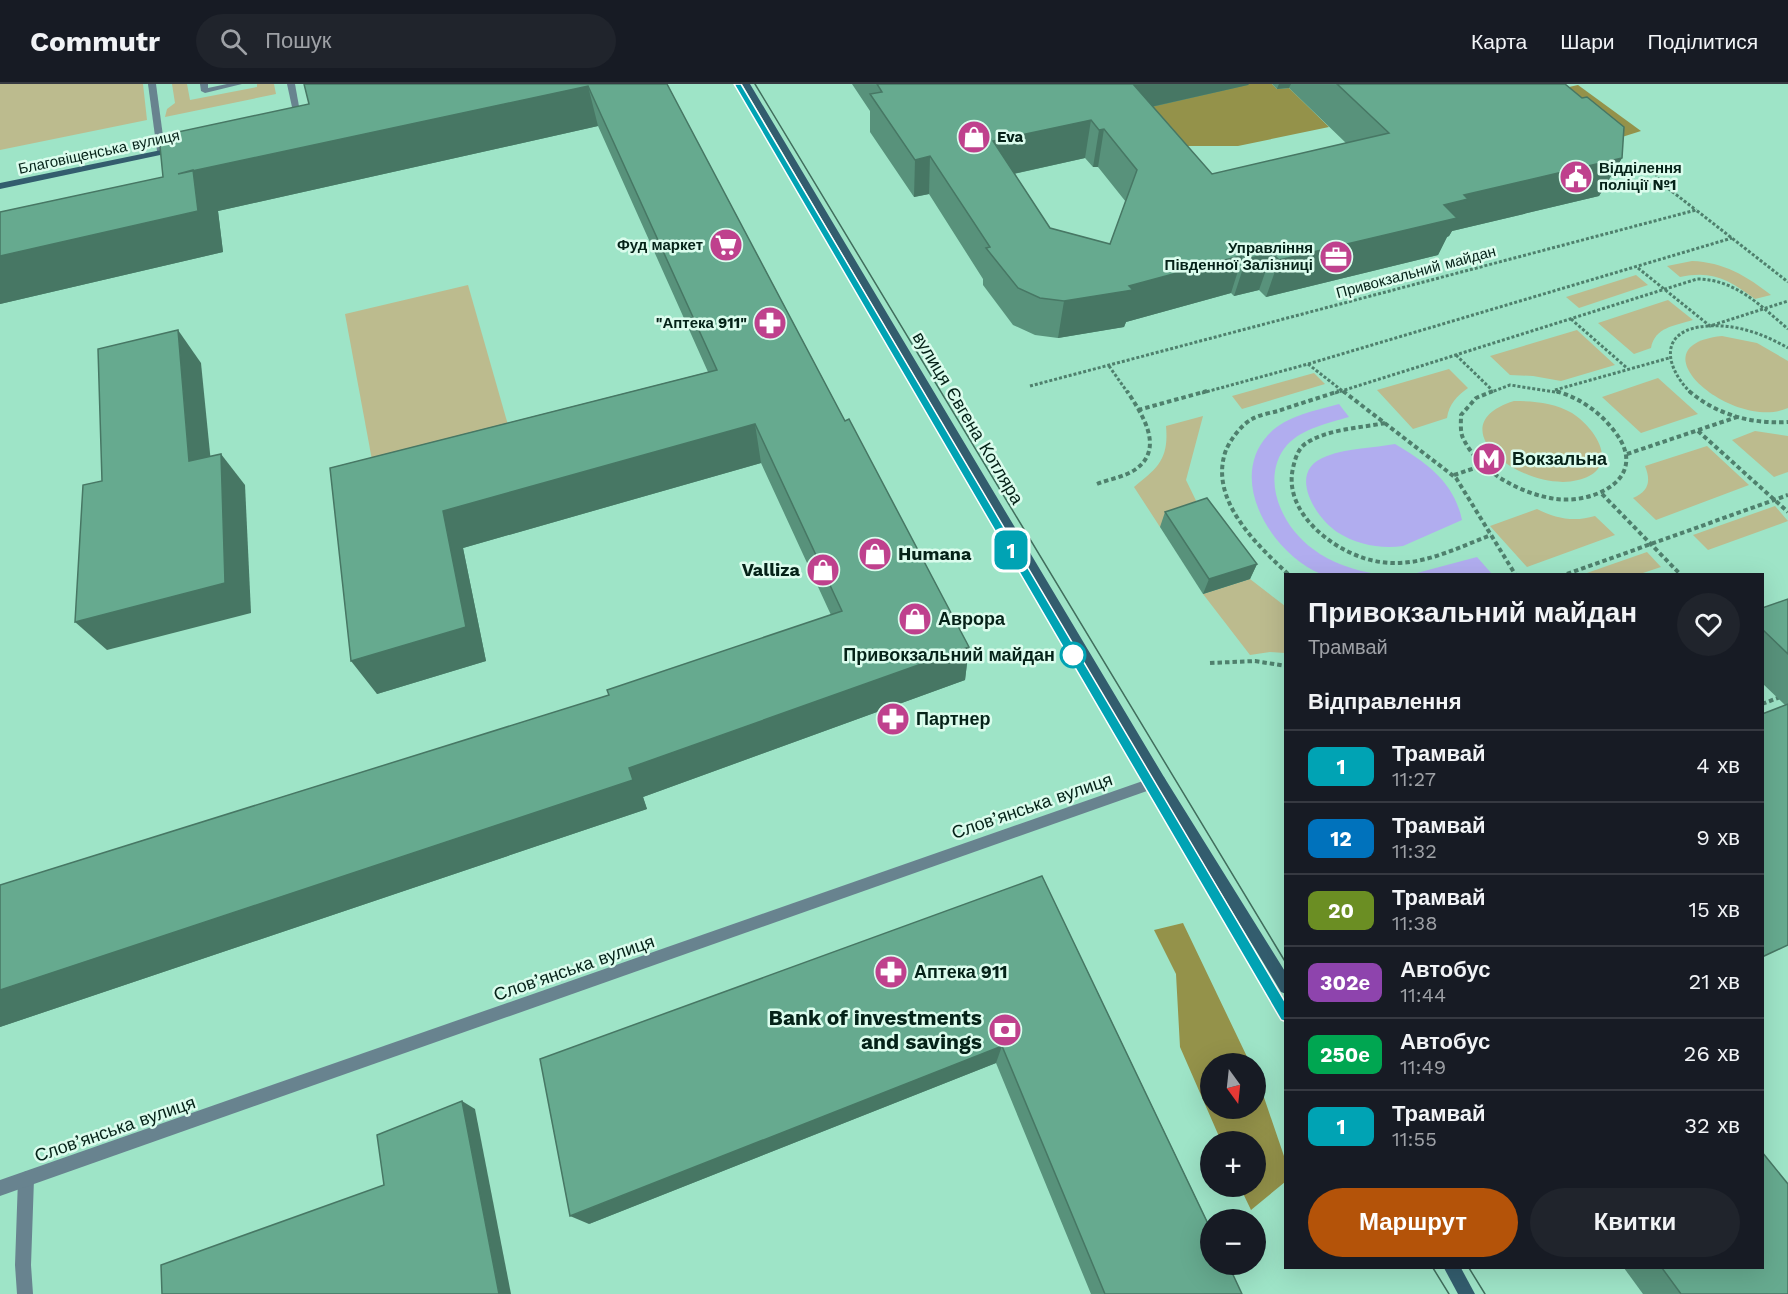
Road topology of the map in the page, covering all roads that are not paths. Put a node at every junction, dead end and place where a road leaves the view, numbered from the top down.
1 (152, 84) edge
2 (204, 84) edge
3 (238, 84) edge
4 (291, 84) edge
5 (746, 84) edge
6 (311, 121) edge
7 (300, 123) junction
8 (288, 126) edge
9 (185, 147) edge
10 (162, 152) junction
11 (0, 186) edge
12 (1160, 781) junction
13 (1284, 984) edge
14 (26, 1179) junction
15 (0, 1188) edge
16 (1453, 1269) edge
17 (25, 1294) edge
18 (1467, 1294) edge

1 - 10 street
2 - 3 street
4 - 7 street
5 - 12 main road, вулиця Євгена Котляра
6 - 7 main road
7 - 8 main road
9 - 10 main road, Благовіщенська вулиця
10 - 11 main road, Благовіщенська вулиця
12 - 13 main road, вулиця Євгена Котляра
12 - 14 street, Слов’янська вулиця
14 - 15 street, Слов’янська вулиця
14 - 17 street
16 - 18 main road

